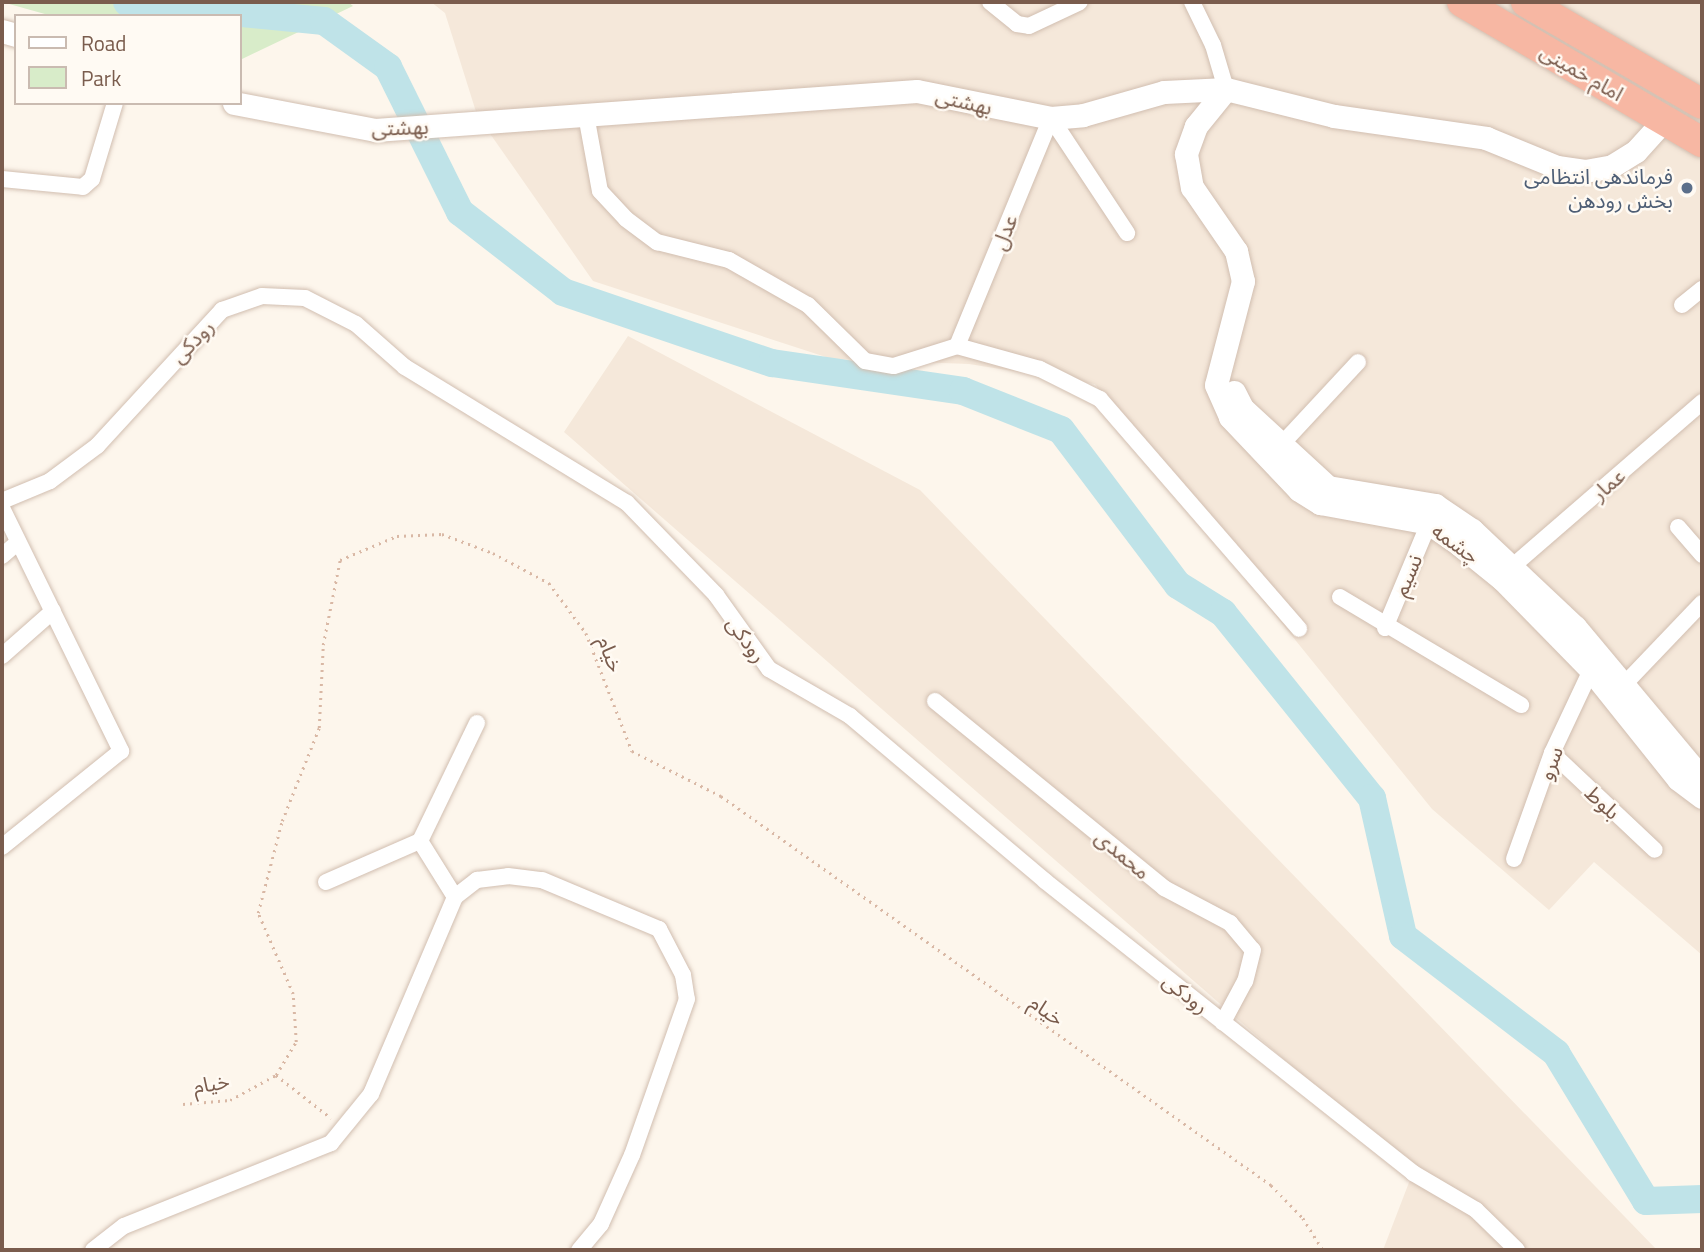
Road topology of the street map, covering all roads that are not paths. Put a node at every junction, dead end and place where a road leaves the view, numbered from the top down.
1 (990, 2) edge
2 (1080, 2) edge
3 (1192, 2) edge
4 (1462, 2) edge
5 (1525, 2) edge
6 (1226, 89) junction
7 (1702, 104) edge
8 (115, 105) edge
9 (242, 105) edge
10 (586, 115) junction
11 (1051, 118) junction
12 (1664, 120) junction
13 (1702, 142) edge
14 (2, 179) edge
15 (1127, 233) dead end
16 (1702, 289) edge
17 (1682, 305) dead end
18 (1230, 337) junction
19 (957, 346) junction
20 (1358, 362) dead end
21 (1702, 402) edge
22 (1281, 445) junction
23 (2, 501) edge
24 (2, 508) edge
25 (1429, 523) junction
26 (1678, 527) dead end
27 (18, 541) junction
28 (1702, 555) edge
29 (2, 556) edge
30 (1514, 565) junction
31 (1340, 597) dead end
32 (1702, 603) edge
33 (53, 611) junction
34 (1385, 628) junction
35 (1299, 629) dead end
36 (2, 656) edge
37 (1591, 670) junction
38 (1619, 690) junction
39 (935, 701) dead end
40 (1521, 705) dead end
41 (477, 723) dead end
42 (1552, 753) junction
43 (1702, 779) edge
44 (1702, 797) edge
45 (420, 841) junction
46 (2, 847) edge
47 (1655, 850) dead end
48 (1514, 859) dead end
49 (326, 883) dead end
50 (455, 897) junction
51 (1223, 1022) junction
52 (93, 1250) edge
53 (579, 1250) edge
54 (1517, 1250) edge

1 - 2 street
3 - 6 street
4 - 12 highway, امام خمینی
5 - 7 highway, امام خمینی
6 - 11 street, بهشتی
6 - 12 street, بهشتی
6 - 18 street, چشمه
8 - 14 street
9 - 10 street, بهشتی
10 - 11 street, بهشتی
10 - 19 street
11 - 15 street
11 - 19 street, عدل
12 - 13 highway, امام خمینی
16 - 17 street
18 - 22 street, چشمه
18 - 25 street, چشمه
19 - 35 street
20 - 22 street
21 - 30 street, عمار
22 - 30 street, چشمه
23 - 51 street, رودکی
24 - 27 street
25 - 34 street, نسیم
25 - 37 street, چشمه
26 - 28 street
27 - 29 street
27 - 33 street
30 - 38 street, چشمه
31 - 34 street
32 - 38 street
33 - 36 street
33 - 46 street
34 - 40 street
37 - 38 street, چشمه
37 - 42 street, سرو
38 - 43 street, چشمه
38 - 44 street, چشمه
39 - 51 street, محمدی
41 - 45 street
42 - 47 street, بلوط
42 - 48 street, سرو
45 - 49 street
45 - 50 street
50 - 52 street
50 - 53 street
51 - 54 street, رودکی

